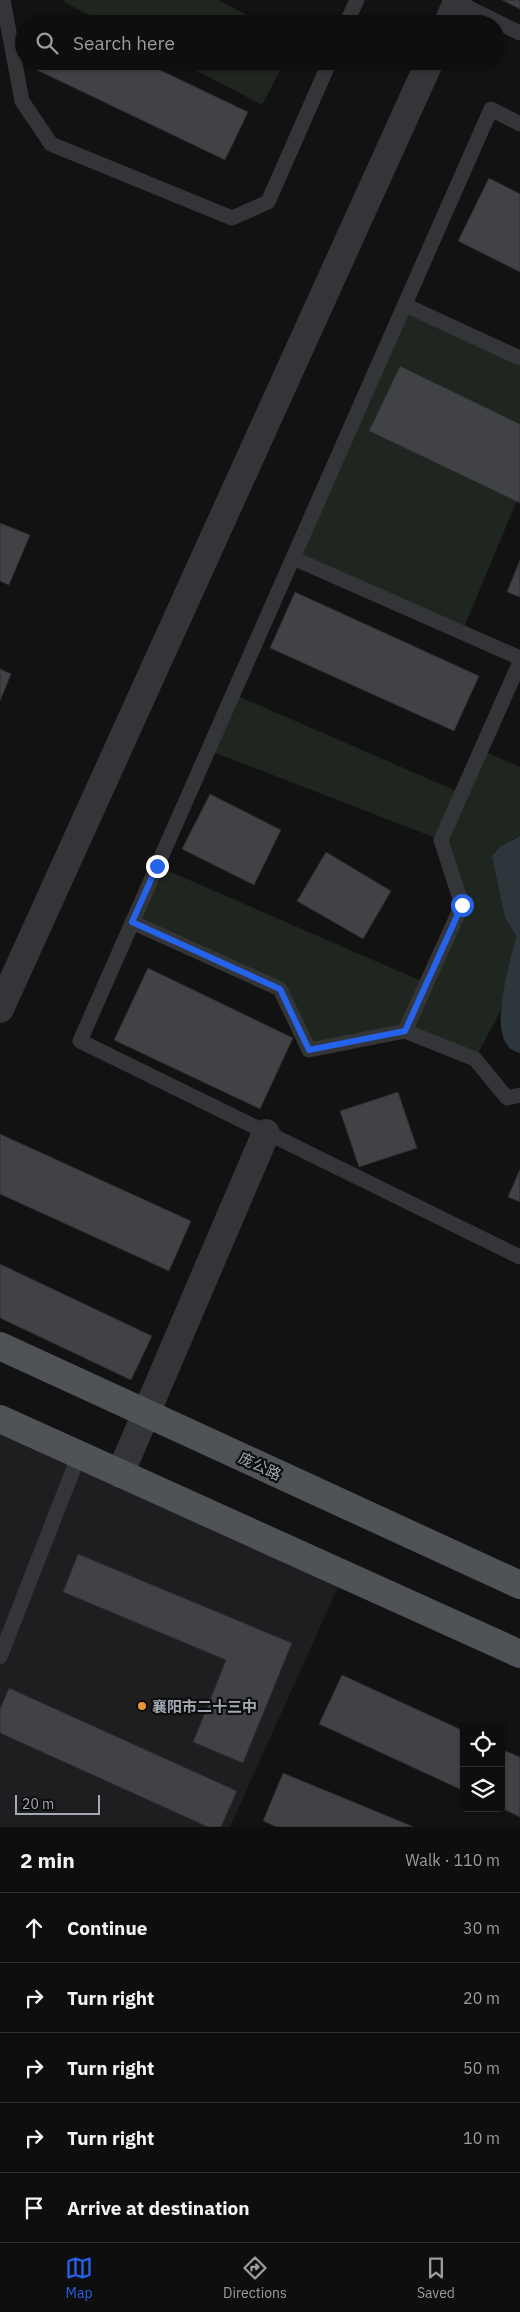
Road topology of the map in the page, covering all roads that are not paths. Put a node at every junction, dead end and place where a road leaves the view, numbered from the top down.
1 (3, 0) edge
2 (357, 0) edge
3 (454, 9) edge
4 (350, 15) edge
5 (470, 15) edge
6 (505, 28) edge
7 (520, 33) edge
8 (15, 64) edge
9 (16, 70) edge
10 (326, 70) edge
11 (426, 70) edge
12 (520, 124) edge
13 (405, 305) junction
14 (520, 358) edge
15 (293, 558) junction
16 (520, 658) edge
17 (520, 662) edge
18 (132, 922) junction
19 (0, 1009) edge
20 (405, 1031) junction
21 (520, 1095) edge
22 (266, 1132) junction
23 (520, 1257) edge
24 (0, 1346) edge
25 (146, 1414) junction
26 (0, 1419) edge
27 (79, 1455) junction
28 (120, 1474) junction
29 (520, 1585) edge
30 (520, 1654) edge
31 (0, 1657) edge

1 - 8 lane
2 - 4 lane
3 - 5 lane
6 - 7 lane
9 - 10 lane
11 - 19 street
12 - 13 lane
13 - 14 lane
13 - 15 lane
15 - 16 lane
15 - 18 lane
17 - 20 lane
18 - 20 lane
18 - 22 lane
20 - 21 lane
22 - 23 lane
22 - 25 street
24 - 25 main road, 庞公路
25 - 28 street
25 - 29 main road, 庞公路
26 - 27 main road
27 - 28 main road
27 - 31 lane
28 - 30 main road

